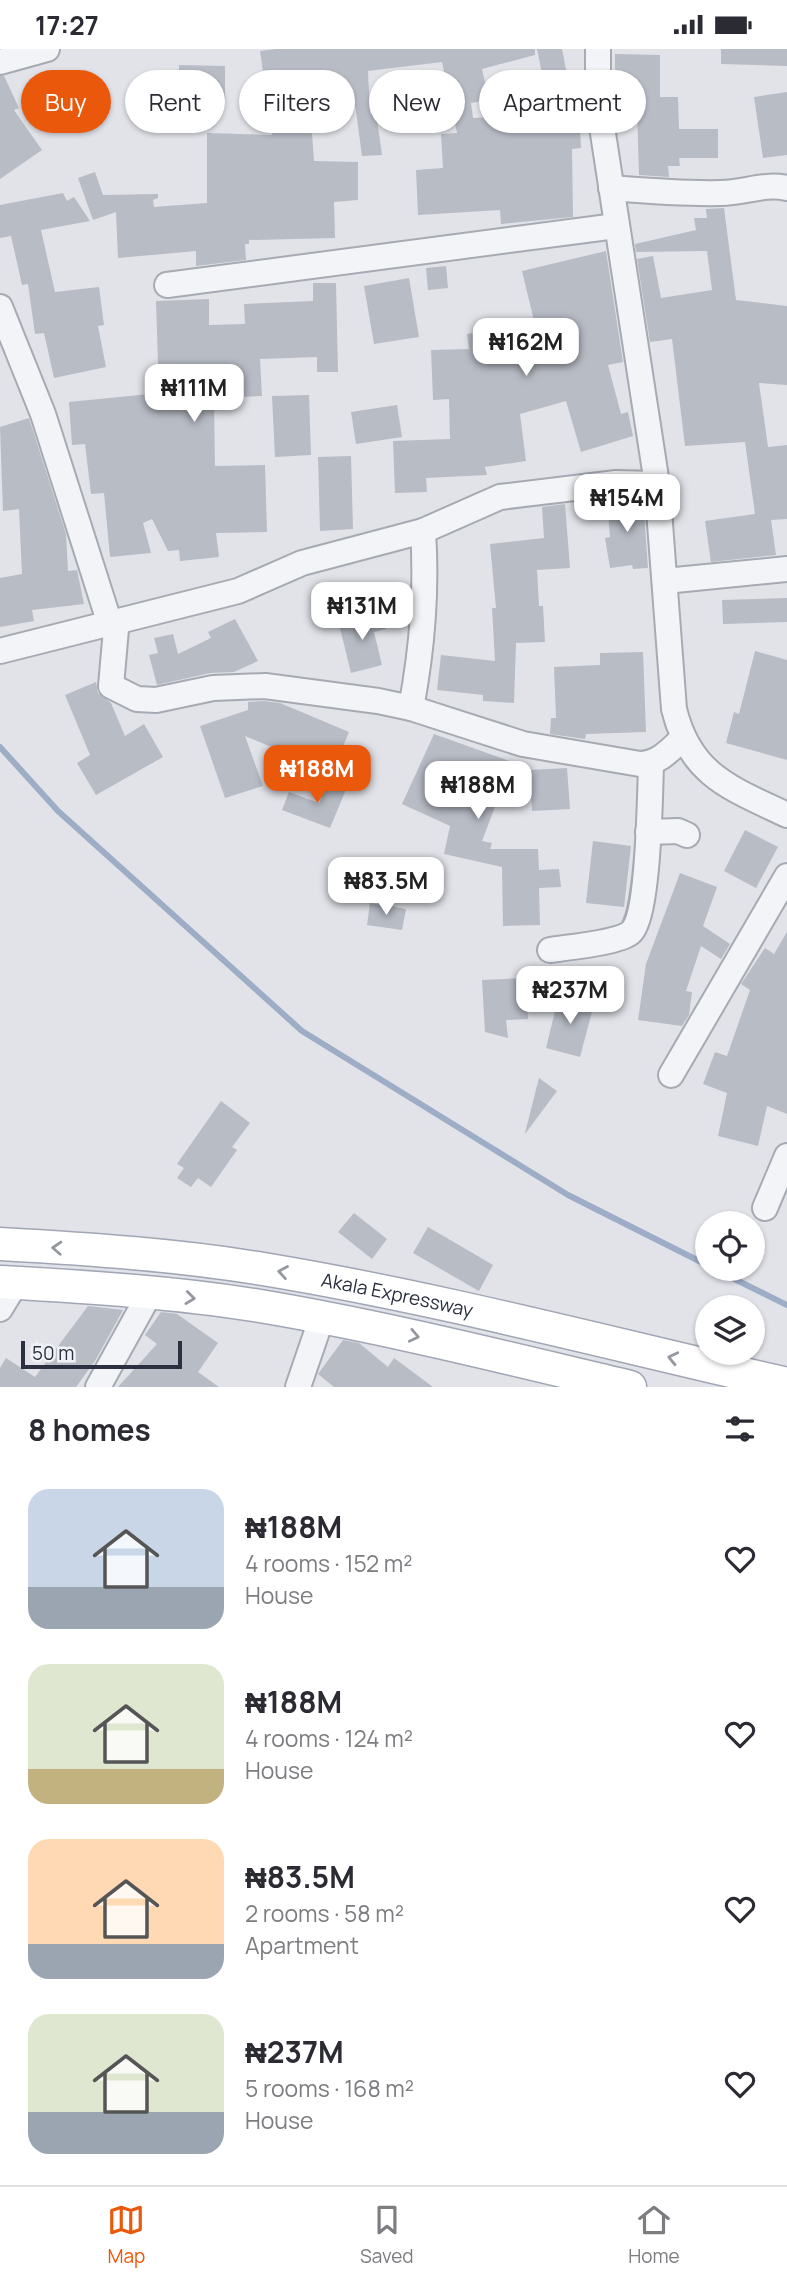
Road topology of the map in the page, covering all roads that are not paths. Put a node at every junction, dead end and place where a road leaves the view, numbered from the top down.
1 (598, 49) edge
2 (34, 50) edge
3 (0, 62) edge
4 (611, 188) junction
5 (787, 188) edge
6 (616, 226) junction
7 (167, 285) dead end
8 (0, 307) edge
9 (657, 484) junction
10 (423, 531) junction
11 (787, 569) edge
12 (665, 581) junction
13 (108, 622) junction
14 (0, 651) edge
15 (411, 708) junction
16 (682, 739) junction
17 (651, 763) junction
18 (787, 815) edge
19 (648, 832) junction
20 (687, 835) dead end
21 (787, 876) edge
22 (551, 950) dead end
23 (671, 1075) dead end
24 (787, 1156) edge
25 (765, 1208) dead end
26 (0, 1244) edge
27 (5, 1291) edge
28 (150, 1293) junction
29 (322, 1317) junction
30 (787, 1384) edge
31 (99, 1387) edge
32 (298, 1387) edge
33 (630, 1387) edge

1 - 4 street
2 - 3 street
4 - 5 street
4 - 6 street
6 - 7 street
6 - 9 street
8 - 13 street
9 - 10 street
9 - 12 street
10 - 13 street
10 - 15 street
11 - 12 street
12 - 16 street
13 - 14 street
13 - 15 street
15 - 17 street
16 - 17 street
16 - 18 street
17 - 19 street
19 - 20 street
19 - 22 street
21 - 23 street
24 - 25 street
30 -> 26 main road, Akala Expressway
27 - 28 main road, Akala Expressway
28 -> 29 main road, Akala Expressway
28 - 31 street
29 - 32 street
29 -> 33 main road, Akala Expressway

